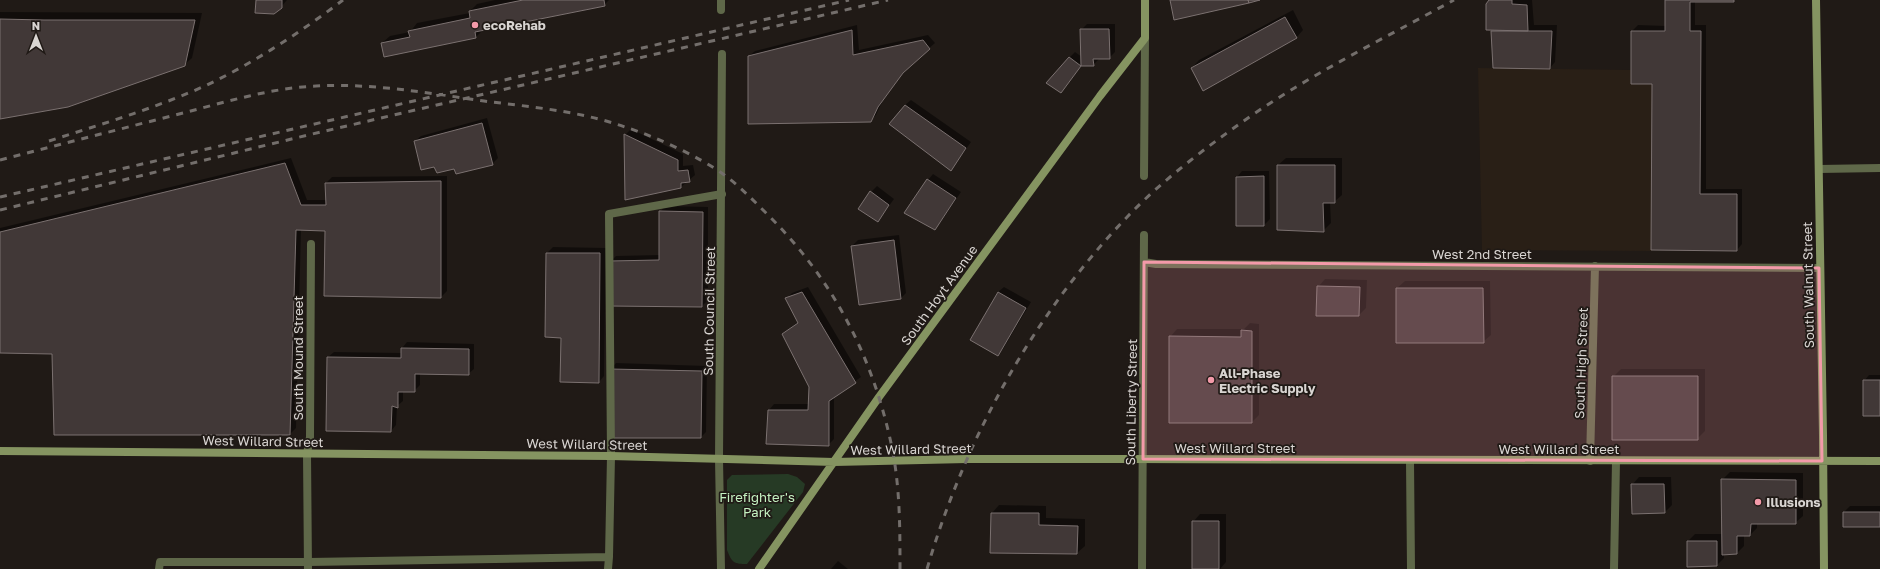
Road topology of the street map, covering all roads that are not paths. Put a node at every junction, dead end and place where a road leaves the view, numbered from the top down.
1 (721, 0) edge
2 (1145, 0) edge
3 (1816, 0) edge
4 (721, 10) dead end
5 (1145, 38) junction
6 (722, 54) dead end
7 (1880, 168) edge
8 (1819, 169) junction
9 (1144, 176) dead end
10 (722, 194) junction
11 (1144, 235) dead end
12 (311, 244) dead end
13 (1144, 262) junction
14 (1595, 266) junction
15 (1819, 268) junction
16 (0, 451) edge
17 (307, 454) junction
18 (611, 456) junction
19 (719, 459) junction
20 (1143, 459) junction
21 (1410, 461) junction
22 (1590, 461) junction
23 (1616, 461) junction
24 (1822, 461) junction
25 (1880, 461) edge
26 (834, 462) junction
27 (609, 556) junction
28 (309, 565) edge
29 (159, 569) edge
30 (608, 569) edge
31 (721, 569) edge
32 (759, 569) edge
33 (1142, 569) edge
34 (1411, 569) edge
35 (1614, 569) edge
36 (1824, 569) edge

1 - 4 street
2 - 5 street
3 - 8 street, South Walnut Street
5 - 9 street
5 - 26 street, South Hoyt Avenue
6 - 10 street, South Council Street
7 - 8 street
8 - 15 street, South Walnut Street
10 - 18 street
10 - 19 street, South Council Street
11 - 13 street, South Liberty Street
12 - 17 street, South Mound Street
13 - 14 street, West 2nd Street
13 - 20 street, South Liberty Street
14 - 15 street, West 2nd Street
14 - 22 street, South High Street
15 - 24 street, South Walnut Street
16 - 17 street, West Willard Street
17 - 18 street, West Willard Street
17 - 28 street, South Mound Street
18 - 19 street, West Willard Street
18 - 27 street
19 - 26 street, West Willard Street
19 - 31 street, South Council Street
20 - 21 street, West Willard Street
20 - 26 street, West Willard Street
20 - 33 street, South Liberty Street
21 - 22 street, West Willard Street
21 - 34 street
22 - 23 street, West Willard Street
23 - 24 street, West Willard Street
23 - 35 street
24 - 25 street, West Willard Street
24 - 36 street, South Walnut Street
26 - 32 street, South Hoyt Avenue
27 - 28 street
27 - 30 street
28 - 29 street

